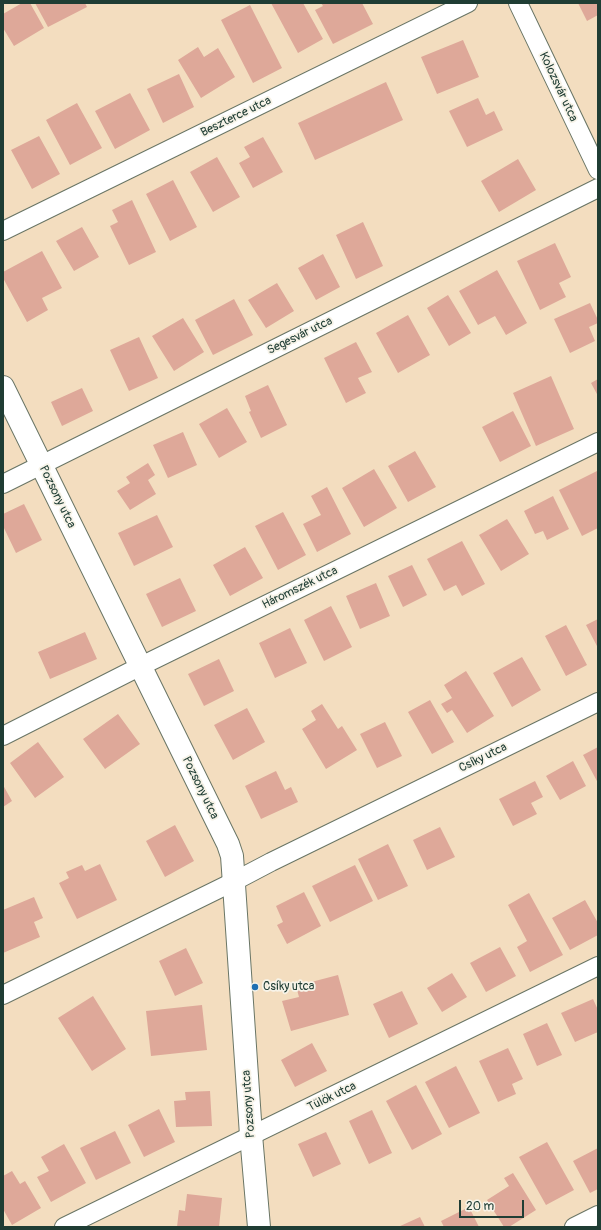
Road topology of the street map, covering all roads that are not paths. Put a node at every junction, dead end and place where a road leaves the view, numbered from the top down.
1 (468, 3) edge
2 (518, 3) edge
3 (598, 170) edge
4 (598, 188) edge
5 (3, 231) edge
6 (3, 387) edge
7 (598, 442) edge
8 (41, 465) junction
9 (3, 484) edge
10 (140, 666) junction
11 (598, 702) edge
12 (3, 736) edge
13 (233, 882) junction
14 (598, 966) edge
15 (3, 995) edge
16 (251, 1135) junction
17 (598, 1215) edge
18 (64, 1227) edge
19 (259, 1227) edge
20 (574, 1227) edge

1 - 5 street, Beszterce utca
2 - 3 street, Kolozsvár utca
4 - 8 street, Segesvár utca
6 - 8 street, Pozsony utca
7 - 10 street, Háromszék utca
8 - 9 street, Segesvár utca
8 - 10 street, Pozsony utca
10 - 12 street, Háromszék utca
10 - 13 street, Pozsony utca
11 - 13 street, Csíky utca
13 - 15 street, Csíky utca
13 - 16 street, Pozsony utca
14 - 16 street, Tülök utca
16 - 18 street, Tülök utca
16 - 19 street, Pozsony utca
17 - 20 street

